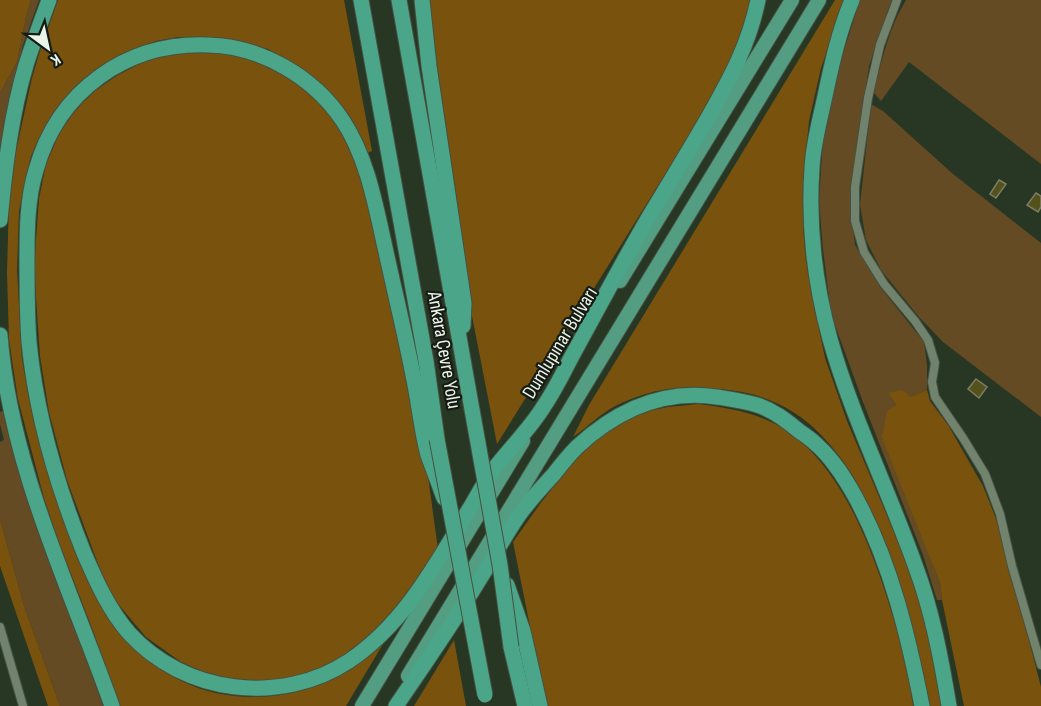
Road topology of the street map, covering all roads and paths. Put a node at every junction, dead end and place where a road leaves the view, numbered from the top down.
1 (49, 0) edge
2 (361, 0) edge
3 (399, 0) edge
4 (422, 0) edge
5 (758, 0) edge
6 (792, 0) edge
7 (819, 0) edge
8 (852, 0) edge
9 (897, 0) edge
10 (0, 220) edge
11 (0, 335) edge
12 (462, 359) junction
13 (543, 408) junction
14 (432, 445) junction
15 (500, 565) junction
16 (0, 627) edge
17 (1041, 665) edge
18 (486, 702) edge
19 (23, 706) edge
20 (112, 706) edge
21 (362, 706) edge
22 (390, 706) edge
23 (396, 706) edge
24 (525, 706) edge
25 (540, 706) edge
26 (922, 706) edge
27 (949, 706) edge

1 - 10 highway
2 - 14 highway, Ankara Çevre Yolu
3 - 12 highway, Ankara Çevre Yolu
4 - 12 highway
5 - 13 highway
6 - 13 highway, Dumlupınar Bulvarı
7 - 22 highway
8 - 27 highway
9 - 17 street
11 - 20 highway
12 - 15 highway, Ankara Çevre Yolu, bridge
13 - 14 highway
13 - 21 highway, Dumlupınar Bulvarı
14 - 18 highway, Ankara Çevre Yolu, bridge
15 - 24 highway, Ankara Çevre Yolu, bridge
15 - 25 highway, bridge
16 - 19 street
23 - 26 highway

